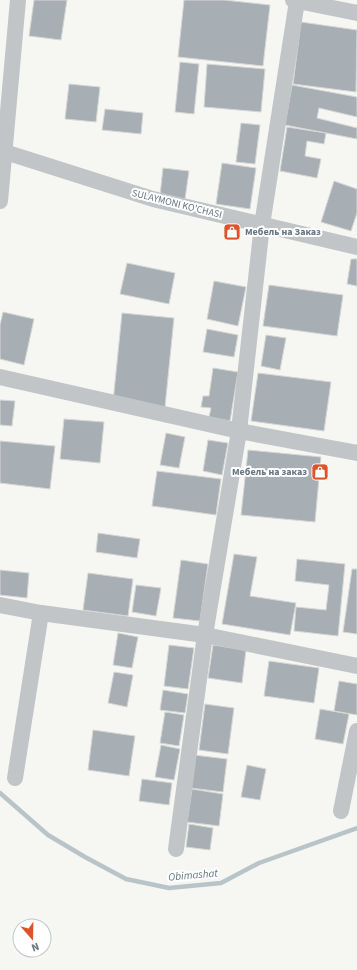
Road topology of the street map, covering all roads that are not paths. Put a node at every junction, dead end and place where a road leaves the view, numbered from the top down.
1 (18, 0) edge
2 (295, 1) edge
3 (357, 13) edge
4 (3, 151) edge
5 (0, 201) edge
6 (262, 225) junction
7 (357, 247) edge
8 (0, 377) edge
9 (238, 431) junction
10 (357, 453) edge
11 (0, 605) edge
12 (41, 613) junction
13 (205, 635) junction
14 (357, 666) edge
15 (357, 731) edge
16 (14, 778) dead end
17 (341, 811) dead end
18 (176, 849) dead end

1 - 4 street
2 - 3 street
2 - 6 street
4 - 5 street
4 - 6 street, SULAYMONI KO'CHASI
6 - 7 street, SULAYMONI KO'CHASI
6 - 9 street
8 - 9 street
9 - 10 street
9 - 13 street
11 - 12 street
12 - 13 street
12 - 16 street
13 - 14 street
13 - 18 street
15 - 17 street

